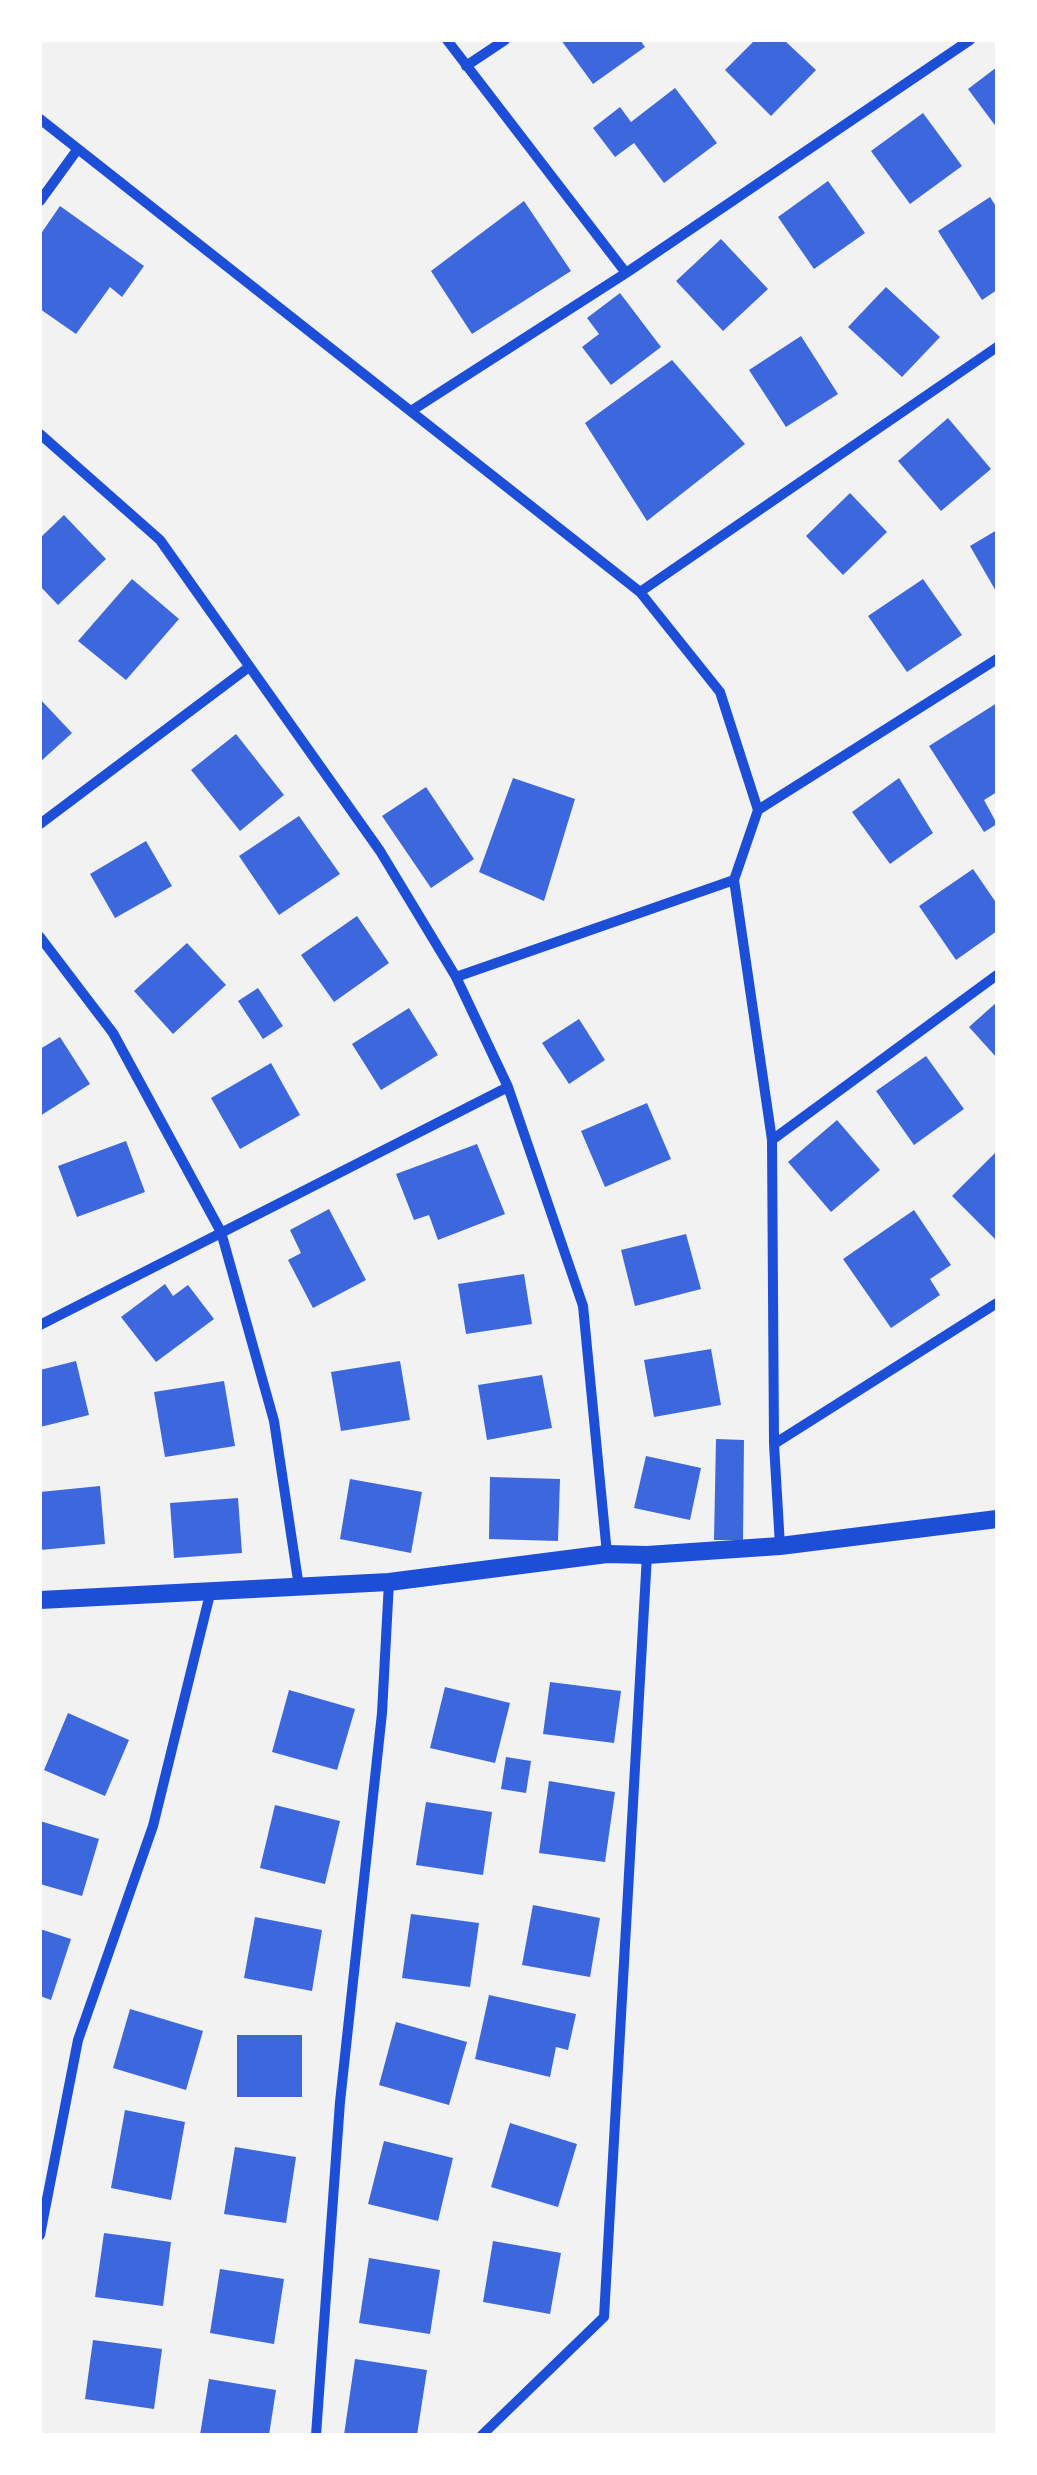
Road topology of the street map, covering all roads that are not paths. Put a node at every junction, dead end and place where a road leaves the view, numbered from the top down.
1 (446, 40) edge
2 (506, 40) edge
3 (970, 40) edge
4 (466, 66) junction
5 (40, 120) edge
6 (78, 150) junction
7 (40, 201) edge
8 (626, 274) junction
9 (997, 347) edge
10 (410, 411) junction
11 (40, 434) edge
12 (640, 592) junction
13 (997, 659) edge
14 (248, 667) junction
15 (758, 810) junction
16 (40, 824) edge
17 (734, 880) junction
18 (40, 937) edge
19 (997, 975) edge
20 (456, 977) junction
21 (508, 1088) junction
22 (772, 1140) junction
23 (220, 1232) junction
24 (997, 1303) edge
25 (40, 1326) edge
26 (774, 1444) junction
27 (997, 1520) edge
28 (780, 1546) junction
29 (607, 1554) junction
30 (648, 1556) junction
31 (389, 1582) junction
32 (299, 1587) junction
33 (210, 1594) junction
34 (40, 1600) edge
35 (40, 2235) edge
36 (316, 2435) edge
37 (482, 2435) edge

1 - 4 street
2 - 4 street
3 - 8 street
4 - 8 street
5 - 6 street
6 - 7 street
6 - 10 street
8 - 10 street
9 - 12 street
10 - 12 street
11 - 14 street
12 - 15 street
13 - 15 street
14 - 16 street
14 - 20 street
15 - 17 street
17 - 20 street
17 - 22 street
18 - 23 street
19 - 22 street
20 - 21 street
21 - 23 street
21 - 29 street
22 - 26 street
23 - 25 street
23 - 32 street
24 - 26 street
26 - 28 street
27 - 28 street
28 - 30 street
29 - 30 street
29 - 31 street
30 - 37 street
31 - 32 street
31 - 36 street
32 - 33 street
33 - 34 street
33 - 35 street

